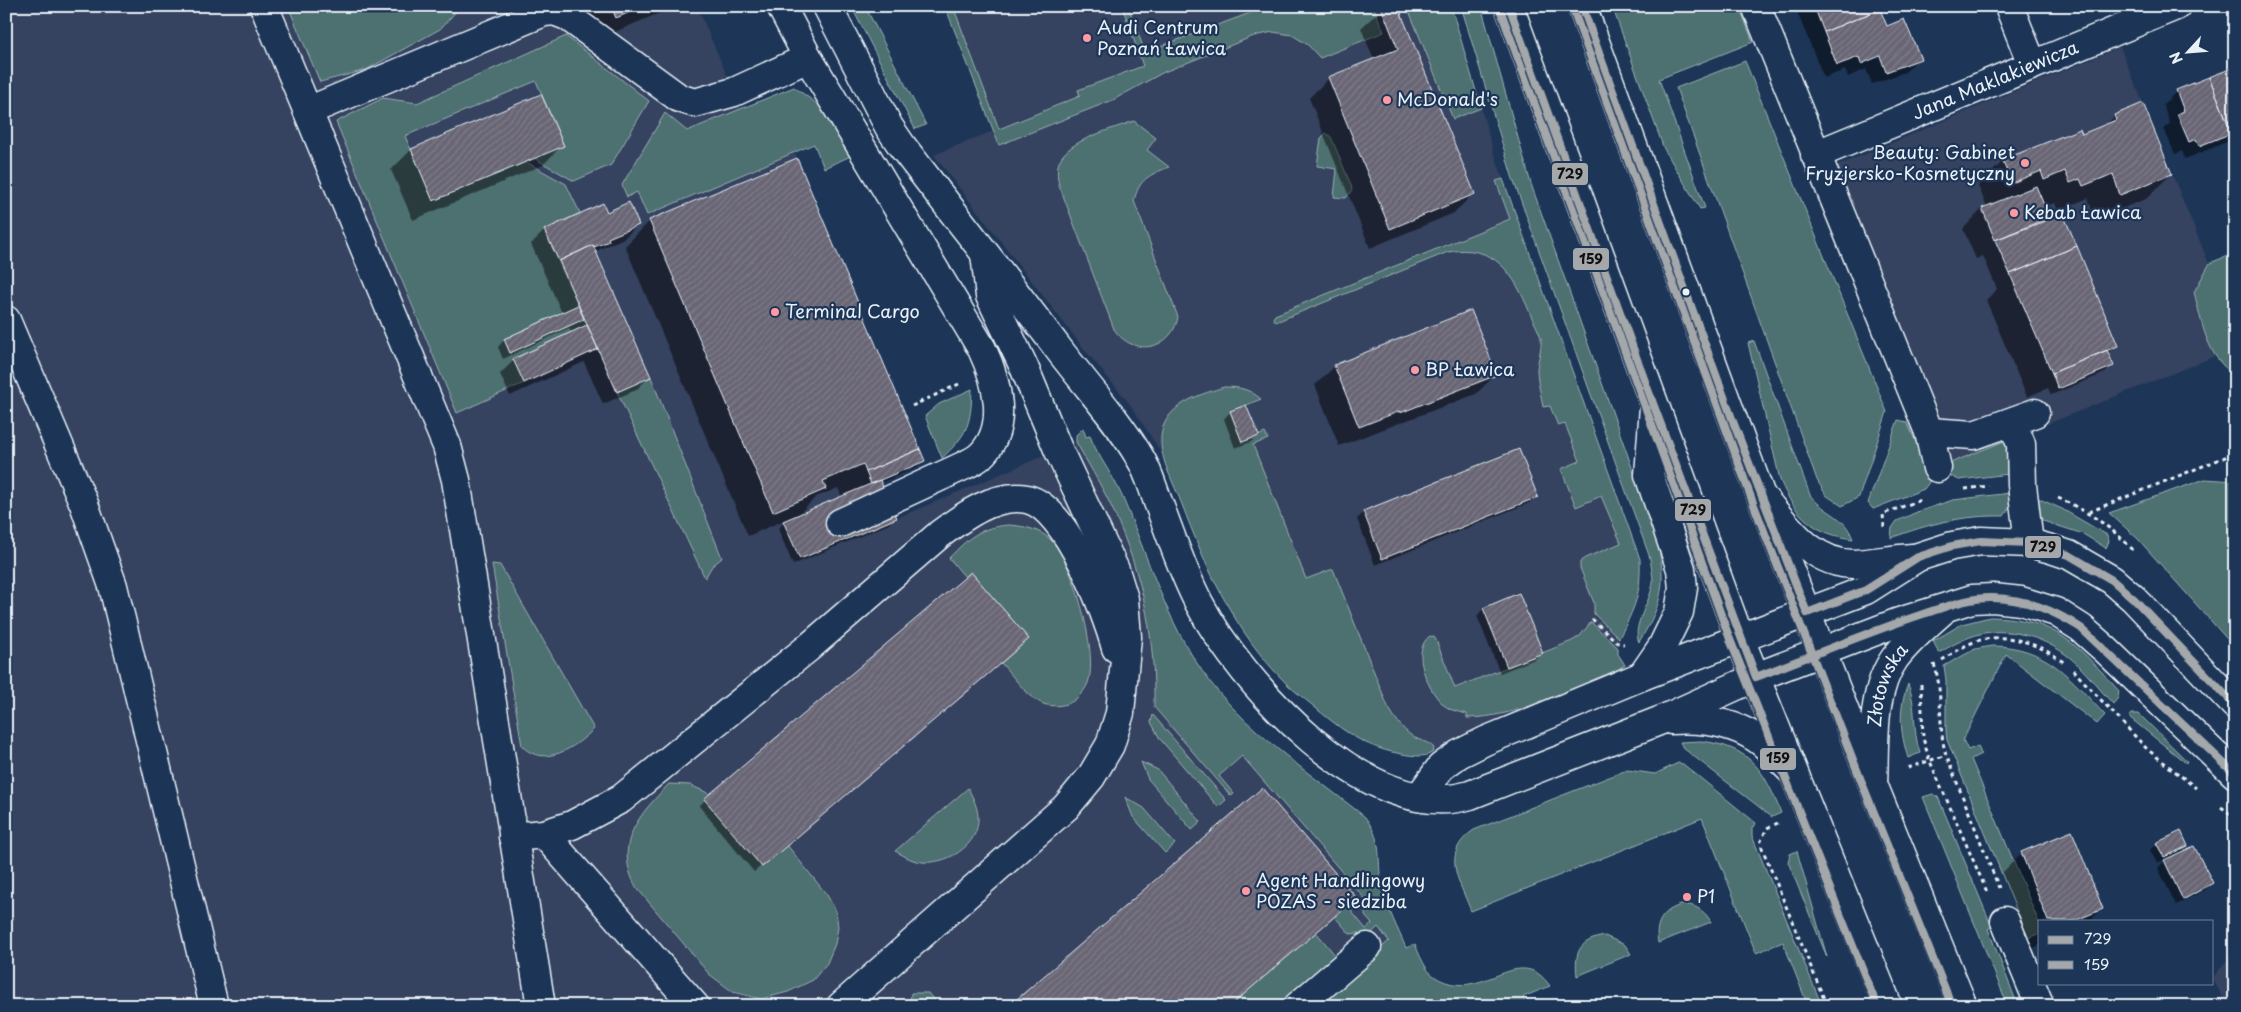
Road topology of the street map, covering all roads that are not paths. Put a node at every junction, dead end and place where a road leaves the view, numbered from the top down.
1 (264, 6) edge
2 (781, 6) edge
3 (827, 6) edge
4 (1509, 6) edge
5 (1582, 6) edge
6 (1756, 6) edge
7 (2009, 6) edge
8 (2176, 6) edge
9 (808, 58) junction
10 (2032, 64) junction
11 (308, 110) junction
12 (1815, 155) junction
13 (985, 253) junction
14 (6, 320) edge
15 (1654, 406) junction
16 (1929, 432) junction
17 (1936, 468) dead end
18 (1761, 496) junction
19 (840, 523) dead end
20 (2029, 543) junction
21 (1918, 557) junction
22 (1948, 606) junction
23 (1807, 613) junction
24 (1740, 639) junction
25 (1821, 652) junction
26 (1124, 674) junction
27 (1642, 676) junction
28 (1756, 677) junction
29 (2235, 706) edge
30 (1659, 721) junction
31 (1794, 772) junction
32 (2235, 774) edge
33 (1873, 784) junction
34 (1419, 797) junction
35 (544, 834) junction
36 (513, 837) junction
37 (2005, 922) road end
38 (1367, 947) dead end
39 (857, 1000) edge
40 (214, 1006) edge
41 (541, 1006) edge
42 (695, 1006) edge
43 (1298, 1006) edge
44 (1888, 1006) edge
45 (1964, 1006) edge
46 (2040, 1006) edge

1 - 11 street
2 - 9 street
3 - 13 street
4 - 15 street
5 - 18 street
6 - 12 street
7 - 10 street
8 - 10 street, Jana Maklakiewicza
9 - 11 street
9 - 19 street
10 - 12 street, Jana Maklakiewicza
11 - 36 street
12 - 16 street
13 - 26 street
13 - 34 street
14 - 40 street
15 - 24 street
15 - 27 street
16 - 17 street
16 - 20 street
18 - 21 street
18 - 23 street
20 - 21 street
20 - 29 street
21 - 23 street
22 - 25 street, Złotowska
22 - 32 street, Złotowska
22 - 33 street, Złotowska
23 - 24 street
23 - 25 street
24 - 27 street
24 - 28 street
25 - 28 street, Złotowska
25 - 33 street
26 - 35 street
26 - 39 street
27 - 34 street
28 - 30 street, Złotowska
28 - 31 street
30 - 31 street
30 - 34 street
31 - 44 street
33 - 45 street
35 - 36 street
35 - 42 street
36 - 41 street
37 - 46 street
38 - 43 street

